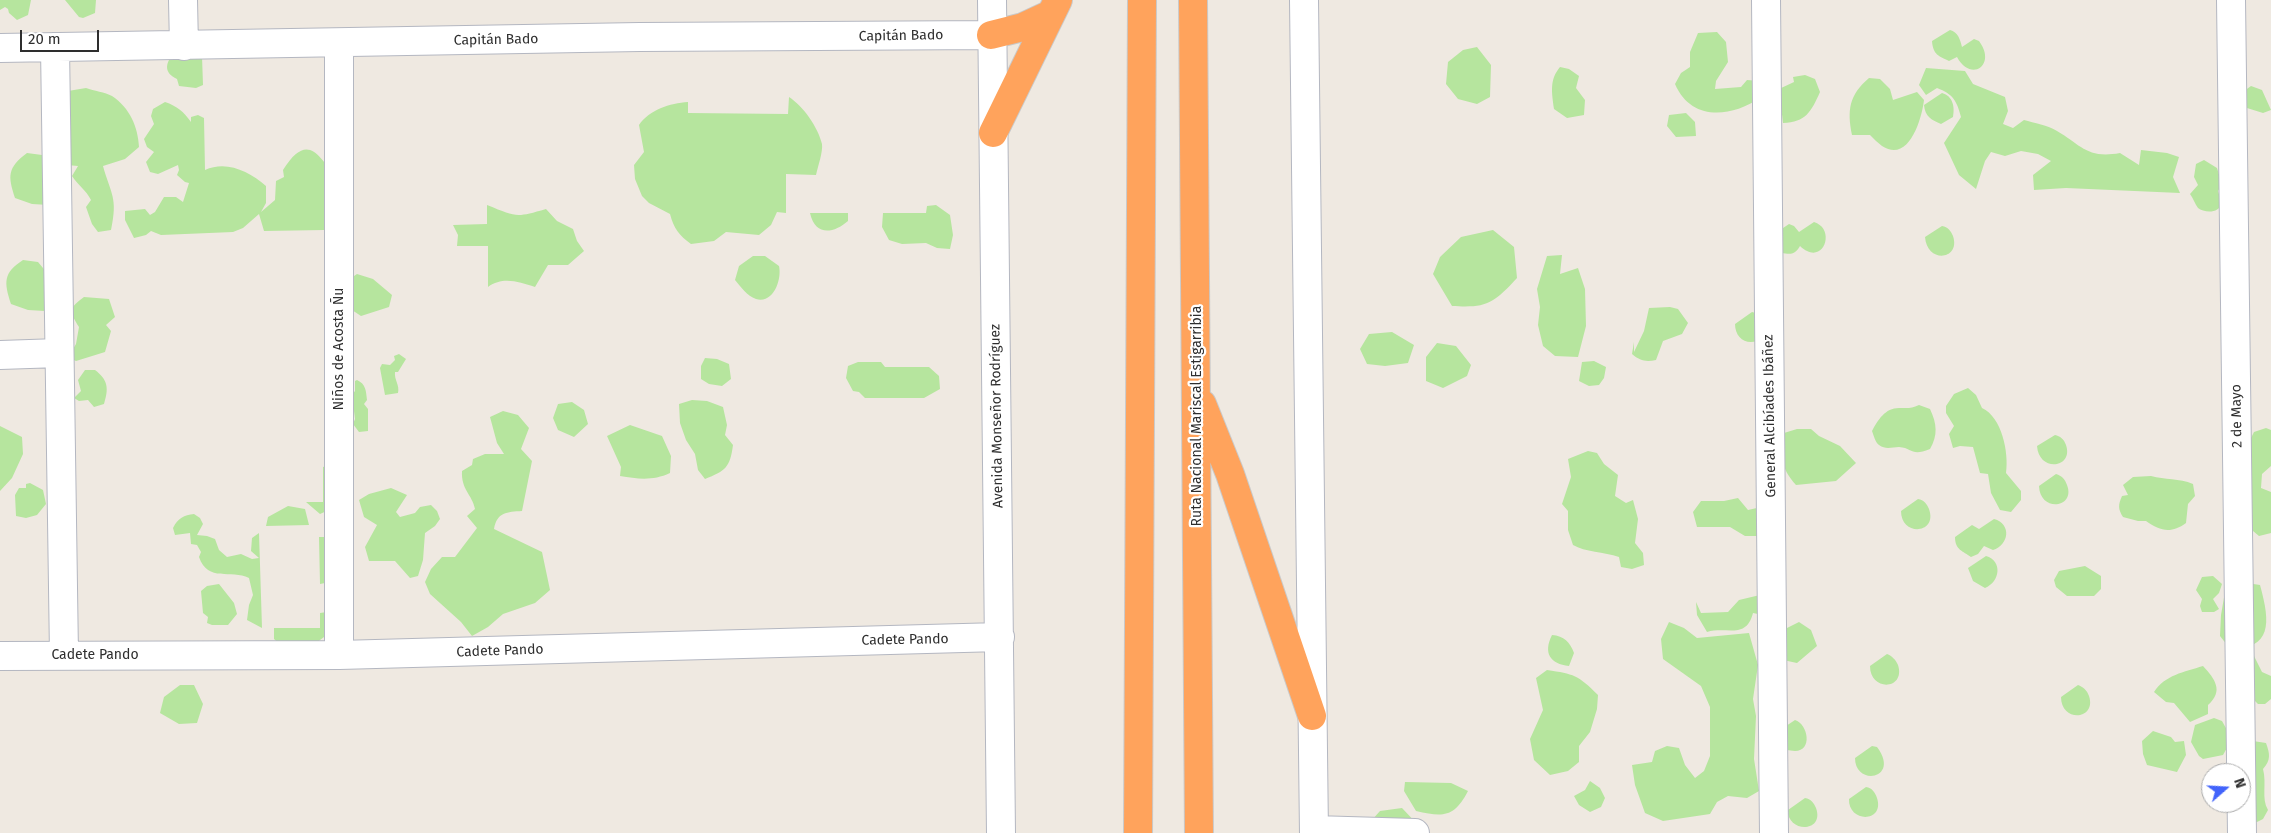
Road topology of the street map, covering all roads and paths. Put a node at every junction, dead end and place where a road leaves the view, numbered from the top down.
1 (183, 0) edge
2 (992, 0) edge
3 (1142, 0) edge
4 (1193, 0) edge
5 (1304, 0) edge
6 (1766, 0) edge
7 (2232, 0) edge
8 (1054, 7) edge
9 (991, 35) junction
10 (339, 43) junction
11 (184, 46) junction
12 (55, 47) junction
13 (0, 48) edge
14 (993, 133) junction
15 (59, 353) junction
16 (0, 355) edge
17 (1197, 392) junction
18 (1000, 637) junction
19 (64, 655) junction
20 (340, 655) junction
21 (0, 656) edge
22 (1312, 716) junction
23 (1314, 832) edge
24 (1001, 833) edge
25 (1138, 833) edge
26 (1199, 833) edge
27 (1415, 833) edge
28 (1774, 833) edge
29 (2242, 833) edge

1 - 11 street
2 - 9 street, Avenida Monseñor Rodríguez
3 - 25 highway
4 - 17 highway, Ruta Nacional Mariscal Estigarribia
5 - 22 street
6 - 28 street, General Alcibíades Ibáñez
7 - 29 street, 2 de Mayo
8 - 9 highway
8 - 14 highway
9 - 10 street, Capitán Bado
9 - 14 street, Avenida Monseñor Rodríguez
10 - 11 street, Capitán Bado
10 - 20 street, Niños de Acosta Ñu
11 - 12 street, Capitán Bado
12 - 13 street, Capitán Bado
12 - 15 street
14 - 18 street, Avenida Monseñor Rodríguez
15 - 16 street
15 - 19 street
17 - 22 highway
17 - 26 highway, Ruta Nacional Mariscal Estigarribia
18 - 20 street, Cadete Pando
18 - 24 street, Avenida Monseñor Rodríguez
19 - 20 street, Cadete Pando
19 - 21 street, Cadete Pando
22 - 23 street
23 - 27 street

